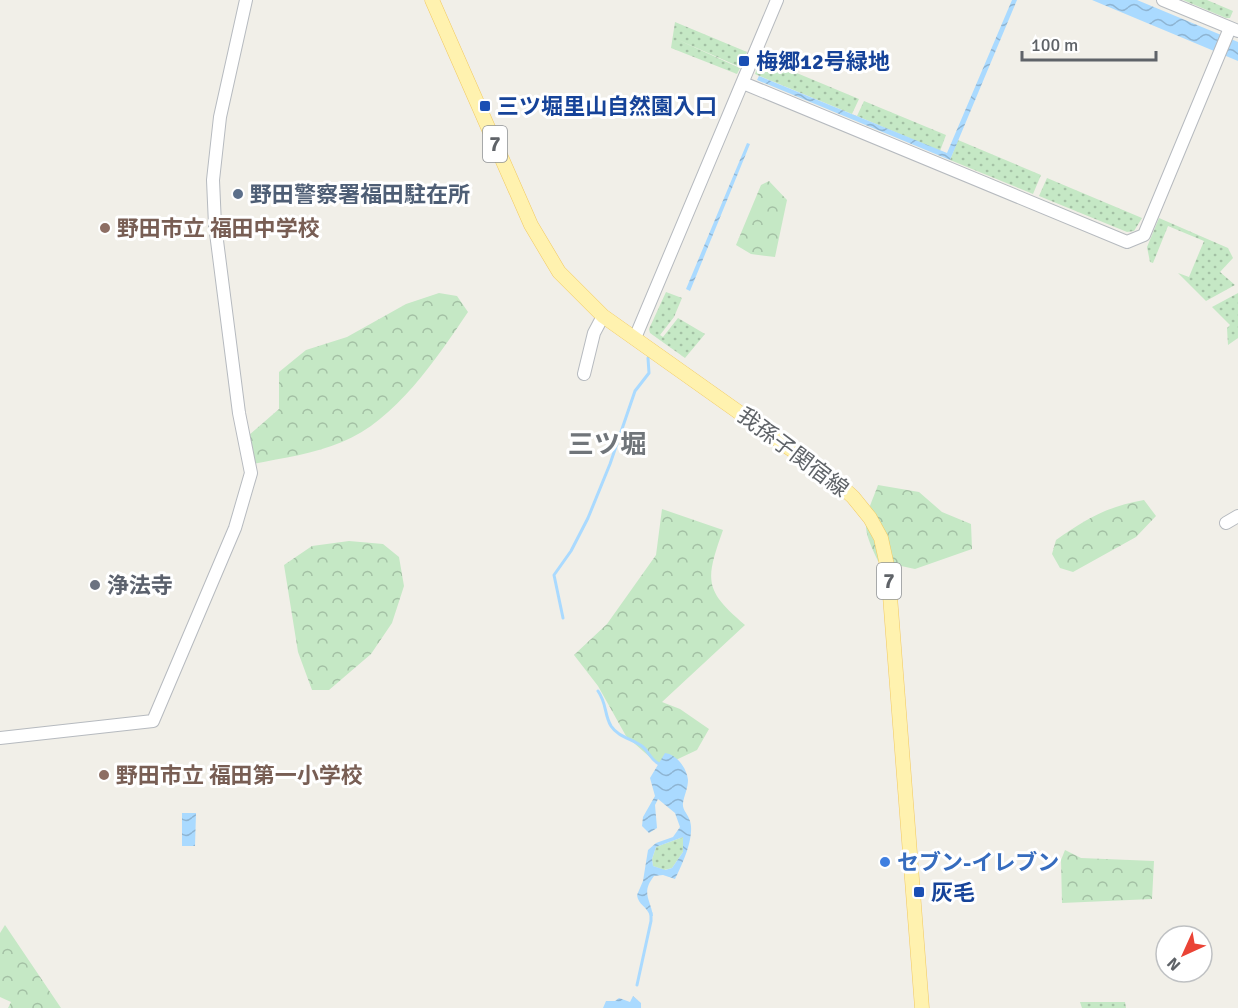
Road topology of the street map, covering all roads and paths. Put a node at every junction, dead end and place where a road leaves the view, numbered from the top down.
1 (246, 0) edge
2 (432, 0) edge
3 (777, 0) edge
4 (1163, 0) edge
5 (1231, 31) edge
6 (743, 83) junction
7 (603, 316) junction
8 (635, 338) junction
9 (584, 374) dead end
10 (1238, 516) edge
11 (1226, 523) dead end
12 (0, 738) edge
13 (922, 1008) edge

1 - 12 street
2 - 7 main road, 我孫子関宿線 / 7
3 - 6 street
4 - 5 street
5 - 6 street
6 - 8 street
7 - 8 main road, 我孫子関宿線 / 7
7 - 9 street
8 - 13 main road, 我孫子関宿線 / 7
10 - 11 street

